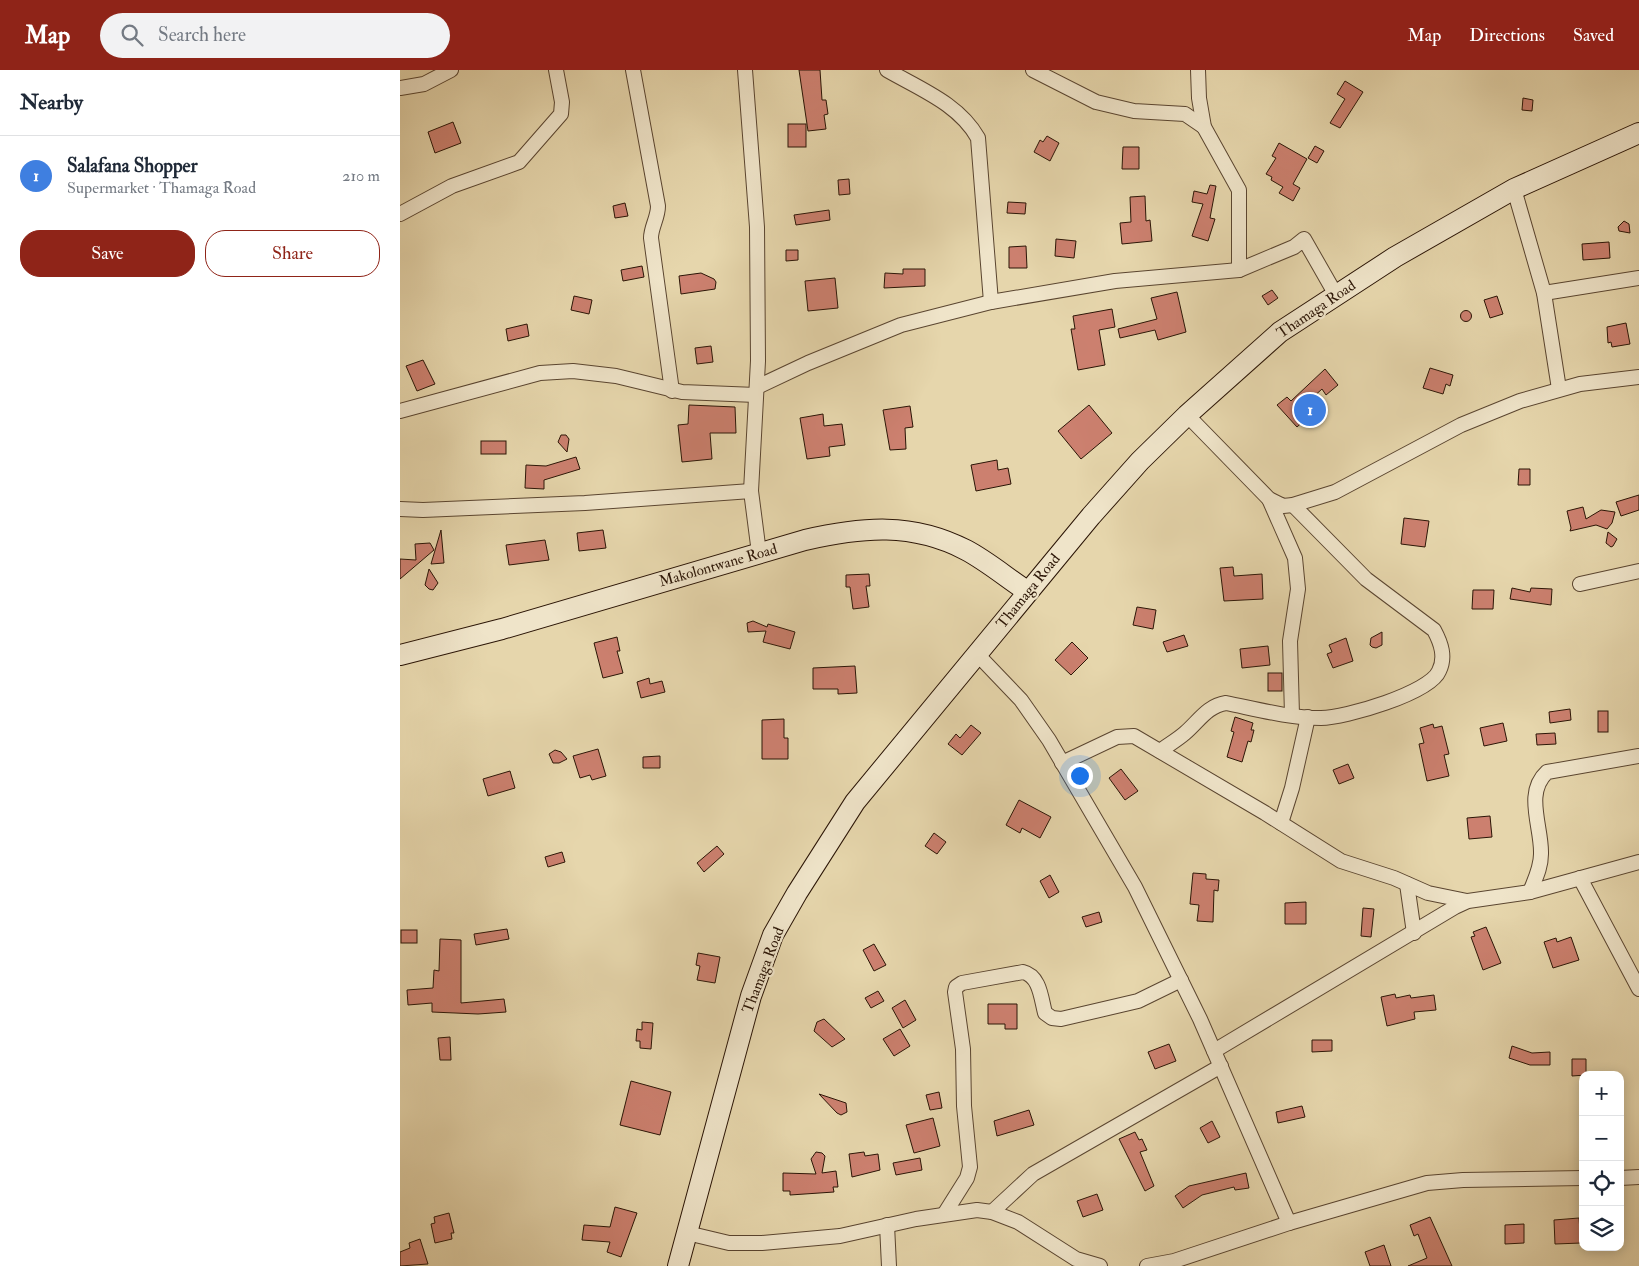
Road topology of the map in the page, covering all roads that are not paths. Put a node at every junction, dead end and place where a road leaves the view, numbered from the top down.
1 (451, 70) edge
2 (556, 70) edge
3 (633, 70) edge
4 (745, 70) edge
5 (887, 70) edge
6 (1033, 70) edge
7 (1198, 70) edge
8 (400, 88) edge
9 (1204, 128) junction
10 (1639, 133) edge
11 (1514, 189) junction
12 (400, 214) edge
13 (1239, 270) junction
14 (1639, 278) edge
15 (1544, 293) junction
16 (1336, 295) junction
17 (991, 302) junction
18 (1639, 377) edge
19 (1560, 389) junction
20 (672, 391) junction
21 (757, 391) junction
22 (400, 411) edge
23 (1187, 415) junction
24 (751, 491) junction
25 (1269, 499) junction
26 (1293, 505) junction
27 (400, 509) edge
28 (760, 553) junction
29 (1639, 571) edge
30 (1580, 584) dead end
31 (1027, 591) junction
32 (977, 654) junction
33 (400, 655) edge
34 (1292, 715) junction
35 (1308, 717) junction
36 (1160, 751) junction
37 (1639, 756) edge
38 (1062, 762) junction
39 (1281, 823) junction
40 (1639, 862) edge
41 (1580, 878) junction
42 (1407, 884) junction
43 (1530, 892) junction
44 (1468, 901) junction
45 (1414, 932) junction
46 (1181, 980) junction
47 (1639, 989) edge
48 (1214, 1051) junction
49 (1221, 1066) junction
50 (1639, 1177) edge
51 (1579, 1178) edge
52 (1624, 1178) edge
53 (992, 1212) junction
54 (945, 1213) junction
55 (1289, 1223) junction
56 (887, 1225) junction
57 (687, 1233) junction
58 (678, 1266) edge
59 (889, 1266) edge
60 (1100, 1266) edge
61 (1147, 1266) edge

1 - 8 street
2 - 12 street
3 - 20 street
4 - 21 street
5 - 17 street
6 - 9 street
7 - 9 street
9 - 13 street
10 - 11 main road, Thamaga Road
11 - 15 street
11 - 16 main road, Thamaga Road
13 - 16 street
13 - 17 street
14 - 15 street
15 - 19 street
16 - 23 main road, Thamaga Road
17 - 21 street
18 - 19 street
19 - 26 street
20 - 21 street
20 - 22 street
21 - 24 street
23 - 25 street
23 - 31 main road, Thamaga Road
24 - 27 street
24 - 28 street
25 - 26 street
25 - 34 street
26 - 35 street
28 - 31 main road, Makolontwane Road
28 - 33 main road, Makolontwane Road
29 - 30 street
31 - 32 main road, Thamaga Road
32 - 38 street
32 - 57 main road, Thamaga Road
34 - 35 street
34 - 36 street
35 - 39 street
36 - 38 street
36 - 39 street
37 - 43 street
38 - 46 street
39 - 42 street
40 - 41 street
41 - 43 street
41 - 47 street
42 - 44 street
42 - 45 street
43 - 44 street
44 - 45 street
45 - 48 street
46 - 48 street
46 - 54 street
48 - 49 street
49 - 53 street
49 - 55 street
50 - 52 street
51 - 55 street
53 - 54 street
53 - 60 street
54 - 56 street
55 - 61 street
56 - 57 street
56 - 59 street
57 - 58 main road, Thamaga Road

